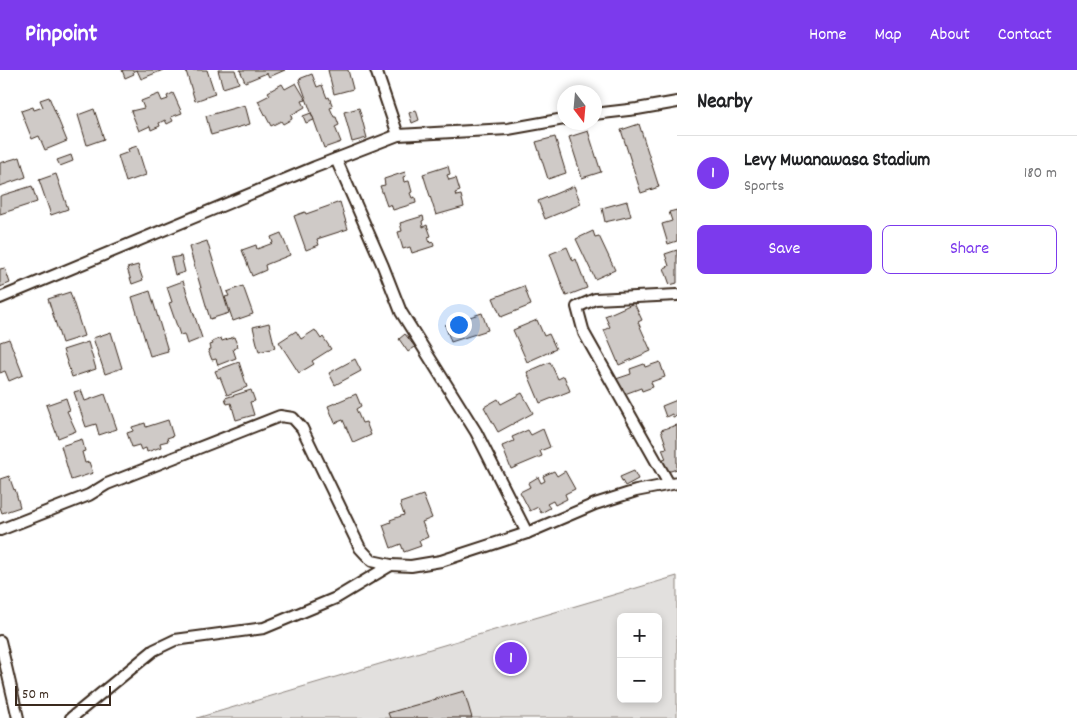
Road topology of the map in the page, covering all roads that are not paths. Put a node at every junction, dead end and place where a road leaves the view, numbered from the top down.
1 (376, 70) edge
2 (677, 102) edge
3 (602, 113) edge
4 (557, 120) edge
5 (398, 135) junction
6 (336, 159) junction
7 (677, 295) edge
8 (0, 298) edge
9 (673, 484) edge
10 (0, 530) edge
11 (527, 533) junction
12 (391, 565) junction
13 (0, 641) edge
14 (18, 718) edge
15 (71, 718) edge

1 - 5 street
2 - 3 street
4 - 5 street
5 - 6 street
6 - 8 street
6 - 11 street
7 - 9 street
9 - 11 street
10 - 12 street
11 - 12 street
12 - 15 street
13 - 14 street

